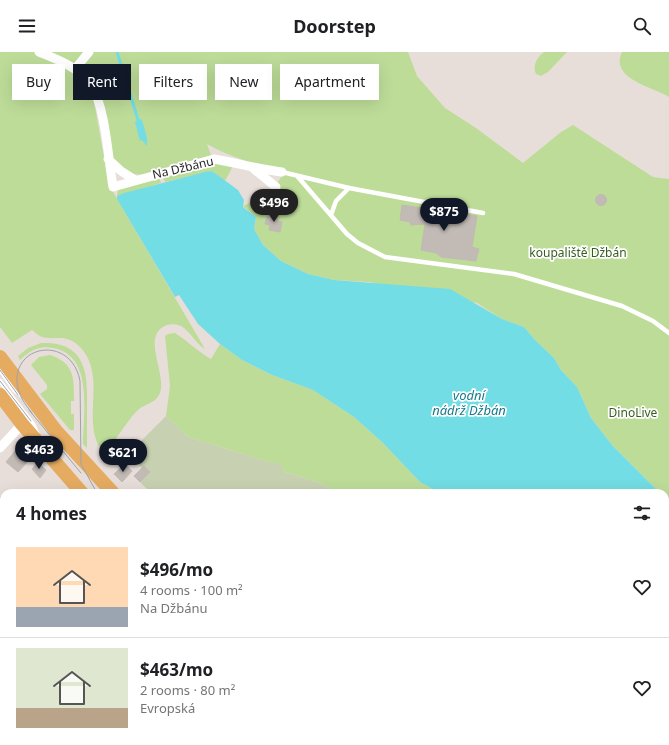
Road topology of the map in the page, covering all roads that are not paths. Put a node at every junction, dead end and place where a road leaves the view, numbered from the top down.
1 (39, 52) edge
2 (89, 52) edge
3 (79, 64) edge
4 (73, 68) edge
5 (98, 100) edge
6 (108, 159) junction
7 (254, 169) junction
8 (282, 172) joint
9 (298, 177) junction
10 (135, 180) junction
11 (276, 187) dead end
12 (349, 188) junction
13 (483, 213) dead end
14 (331, 215) junction
15 (669, 333) edge
16 (0, 356) edge
17 (0, 370) edge
18 (0, 381) edge
19 (0, 395) edge
20 (32, 400) junction
21 (22, 424) junction
22 (0, 448) edge
23 (45, 452) junction
24 (78, 489) edge
25 (109, 489) edge

1 - 4 street, Na Džbánu
2 - 3 street
5 - 6 street, Na Džbánu
6 - 10 street, Na Džbánu
6 - 10 street, Na Džbánu
7 - 8 street, Na Džbánu
7 - 10 street, Na Džbánu
7 - 11 street, Na Džbánu
8 - 9 lane
9 - 12 lane
9 - 14 lane
12 - 13 lane
12 - 14 lane
14 - 15 lane
16 - 20 main road
17 - 20 lane
18 - 23 lane
19 - 21 main road
20 - 25 main road
21 - 22 street
21 - 23 main road
23 - 24 main road

